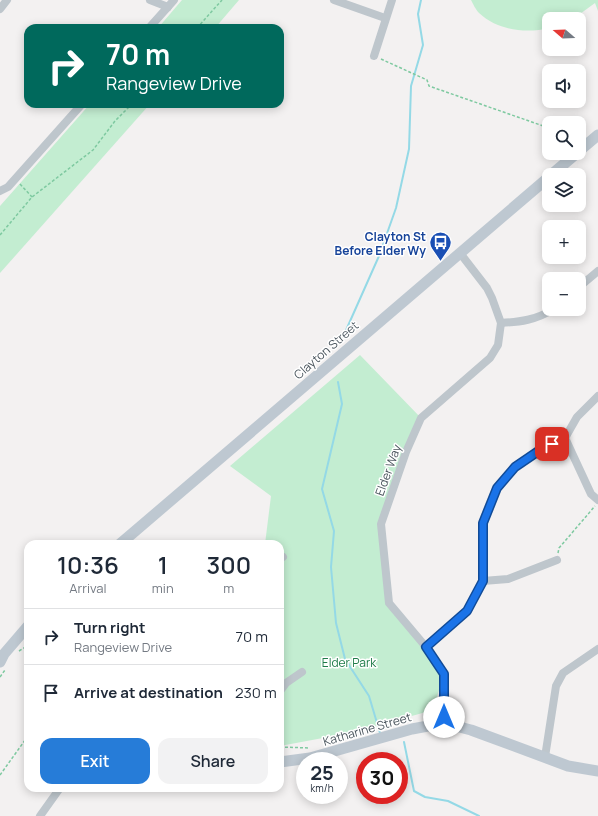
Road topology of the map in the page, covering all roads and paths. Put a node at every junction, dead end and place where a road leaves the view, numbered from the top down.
1 (7, 0) edge
2 (150, 0) edge
3 (174, 0) edge
4 (222, 0) edge
5 (334, 0) edge
6 (392, 0) edge
7 (168, 7) junction
8 (0, 9) edge
9 (385, 18) junction
10 (153, 24) edge
11 (201, 24) edge
12 (374, 56) joint
13 (78, 108) edge
14 (128, 108) edge
15 (542, 126) edge
16 (598, 135) edge
17 (586, 145) edge
18 (569, 160) edge
19 (559, 168) edge
20 (15, 179) junction
21 (542, 183) edge
22 (0, 191) edge
23 (32, 197) junction
24 (0, 236) edge
25 (460, 253) junction
26 (598, 271) edge
27 (586, 281) edge
28 (543, 316) edge
29 (501, 323) junction
30 (598, 396) edge
31 (565, 438) junction
32 (598, 500) edge
33 (598, 504) edge
34 (125, 540) edge
35 (557, 560) joint
36 (483, 581) junction
37 (24, 641) edge
38 (426, 647) junction
39 (24, 648) edge
40 (598, 649) edge
41 (18, 652) dead end
42 (3, 662) edge
43 (302, 672) dead end
44 (0, 677) edge
45 (284, 687) edge
46 (444, 723) junction
47 (24, 742) edge
48 (545, 757) junction
49 (284, 761) edge
50 (598, 771) edge
51 (0, 775) edge
52 (57, 792) edge
53 (40, 816) edge

1 - 8 street
2 - 7 street
3 - 7 street
4 - 11 path
5 - 9 street
6 - 9 street
7 - 10 street
9 - 12 street
12 - 15 path
13 - 20 street
14 - 23 path
16 - 17 main road
18 - 19 main road
20 - 22 street
20 - 23 path
21 - 25 main road, Clayton Street
23 - 24 path
25 - 29 street, Elder Way
25 - 34 main road, Clayton Street
26 - 27 street
28 - 29 street
29 - 38 street, Elder Way
30 - 31 street
31 - 32 street
31 - 36 street
33 - 35 path
35 - 36 street
36 - 38 street
37 - 42 main road
38 - 46 street, Elder Way
39 - 41 path
40 - 48 street
42 - 44 path
43 - 45 street
46 - 48 main road, Katharine Street
46 - 49 main road, Katharine Street
47 - 51 path
48 - 50 main road, Katharine Street
52 - 53 street

